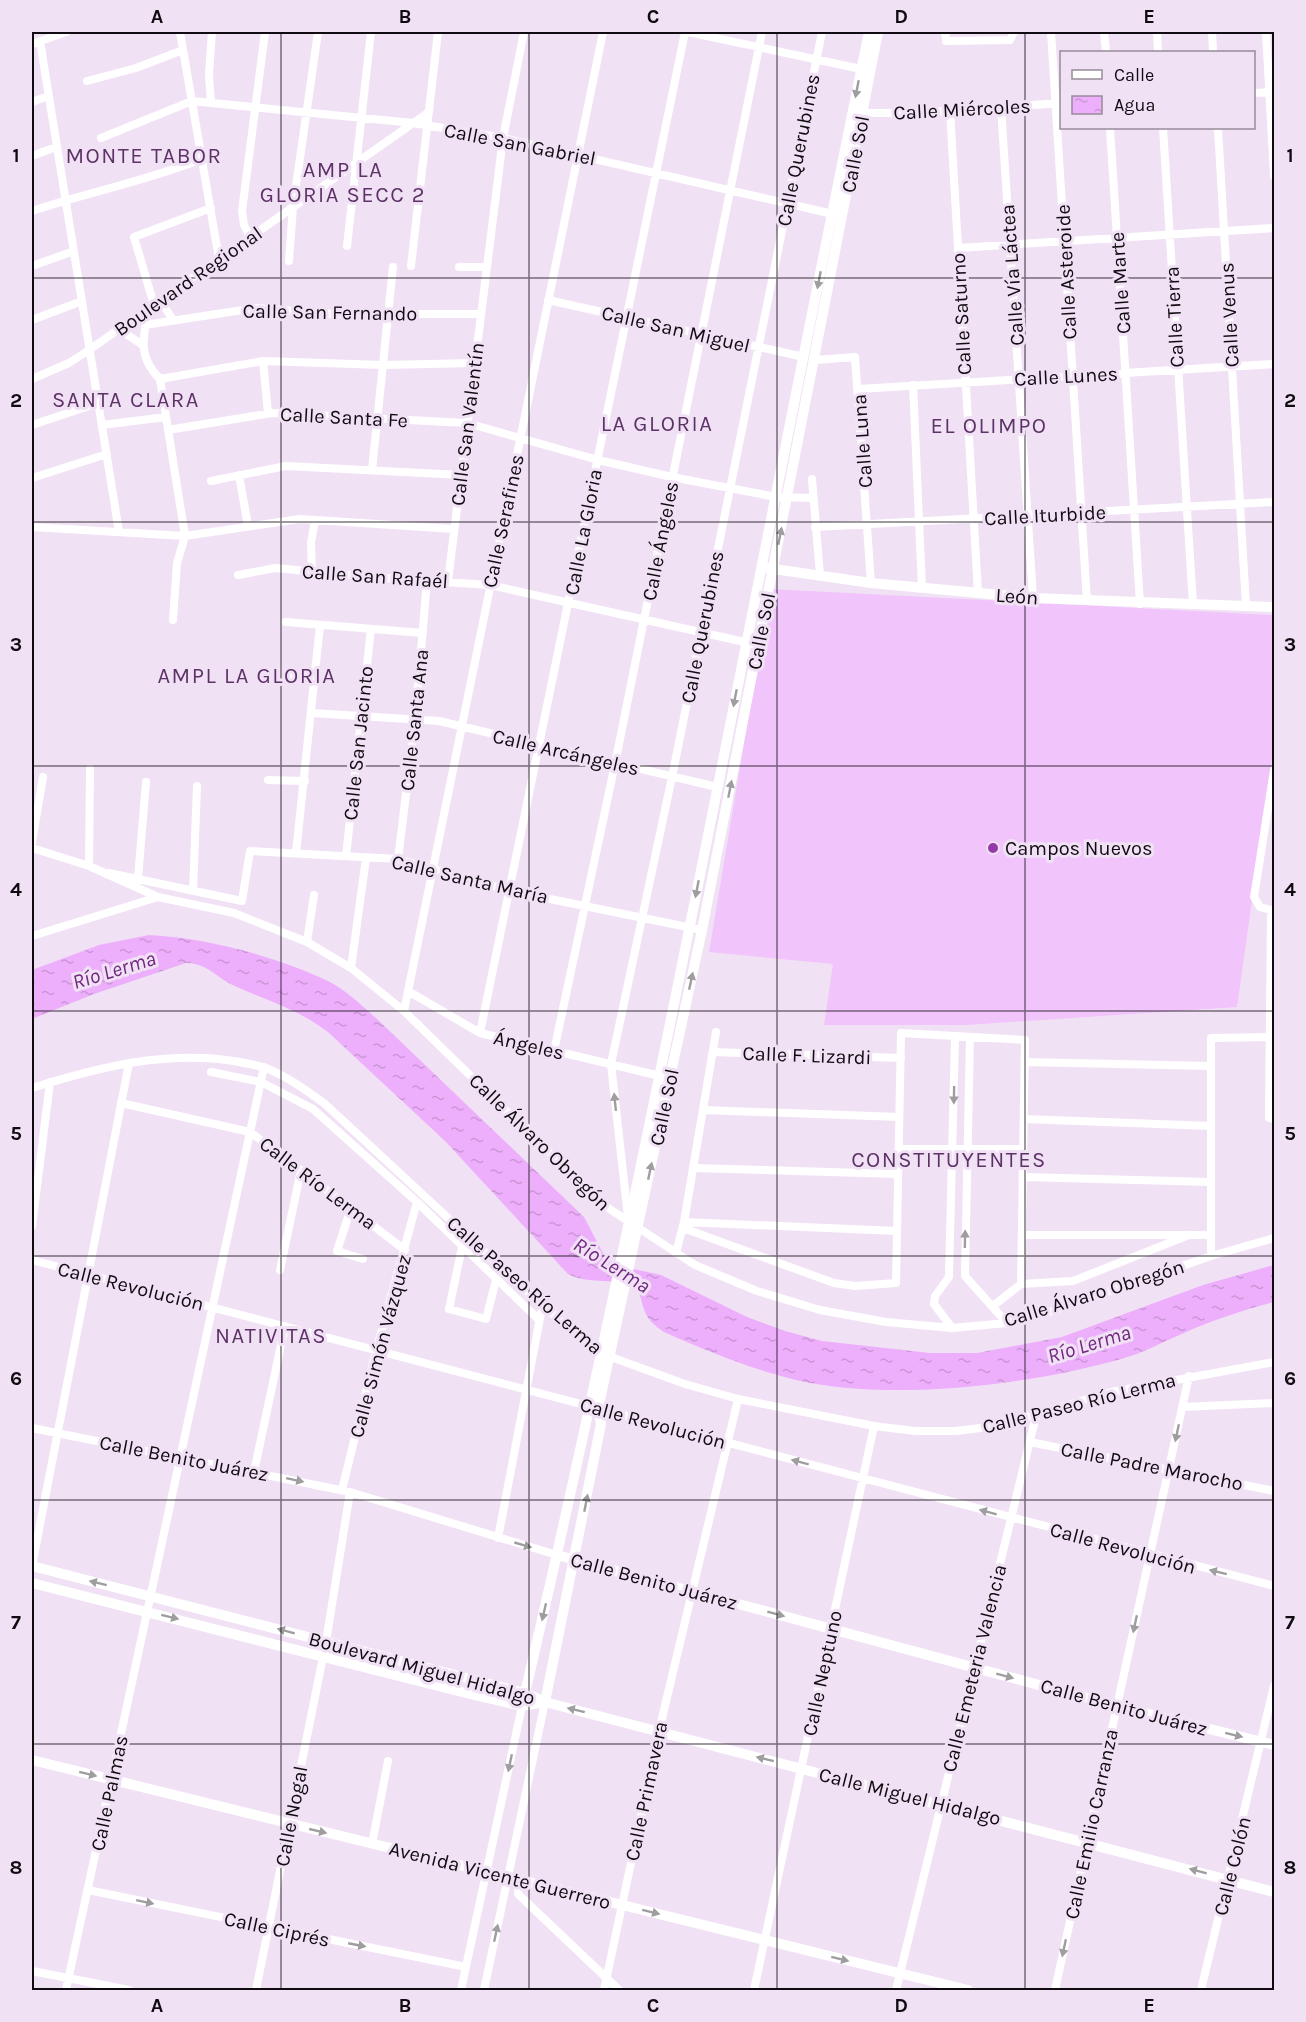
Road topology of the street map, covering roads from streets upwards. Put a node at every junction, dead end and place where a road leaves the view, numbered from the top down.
1 (66, 32) edge
2 (180, 32) edge
3 (212, 32) edge
4 (265, 32) edge
5 (318, 32) edge
6 (371, 32) edge
7 (438, 32) edge
8 (524, 32) edge
9 (603, 32) edge
10 (687, 32) edge
11 (762, 32) edge
12 (822, 32) edge
13 (869, 32) edge
14 (878, 32) edge
15 (945, 32) edge
16 (1014, 32) edge
17 (1051, 32) edge
18 (1104, 32) edge
19 (1157, 32) edge
20 (1212, 32) edge
21 (1266, 32) edge
22 (40, 41) junction
23 (32, 44) edge
24 (759, 48) junction
25 (183, 50) junction
26 (1106, 51) edge
27 (1158, 51) edge
28 (1213, 51) edge
29 (816, 60) junction
30 (861, 69) junction
31 (87, 81) dead end
32 (1272, 92) edge
33 (1255, 93) edge
34 (48, 96) junction
35 (192, 101) junction
36 (32, 102) edge
37 (211, 104) junction
38 (1059, 104) edge
39 (1001, 107) junction
40 (255, 108) junction
41 (950, 110) junction
42 (429, 112) junction
43 (307, 113) junction
44 (863, 113) junction
45 (361, 118) junction
46 (413, 123) junction
47 (427, 126) junction
48 (1110, 129) edge
49 (1163, 129) edge
50 (1218, 129) edge
51 (101, 138) dead end
52 (502, 138) junction
53 (56, 147) junction
54 (578, 155) junction
55 (32, 156) edge
56 (202, 159) junction
57 (355, 164) junction
58 (656, 173) junction
59 (1275, 176) edge
60 (730, 190) junction
61 (65, 200) junction
62 (788, 203) junction
63 (293, 207) junction
64 (211, 208) junction
65 (32, 211) edge
66 (838, 215) junction
67 (1275, 228) edge
68 (1224, 232) junction
69 (1169, 235) junction
70 (250, 237) junction
71 (1117, 238) junction
72 (1064, 242) junction
73 (1010, 245) junction
74 (347, 246) dead end
75 (958, 248) junction
76 (74, 251) junction
77 (219, 259) junction
78 (289, 261) dead end
79 (32, 266) edge
80 (393, 267) dead end
81 (411, 267) dead end
82 (459, 267) dead end
83 (486, 267) junction
84 (548, 300) junction
85 (82, 301) junction
86 (154, 304) junction
87 (388, 314) junction
88 (480, 314) junction
89 (627, 318) junction
90 (32, 320) edge
91 (173, 320) junction
92 (145, 325) junction
93 (119, 329) junction
94 (701, 334) junction
95 (141, 344) junction
96 (759, 347) junction
97 (89, 350) junction
98 (855, 357) joint
99 (809, 359) junction
100 (263, 361) junction
101 (474, 363) junction
102 (1275, 364) edge
103 (383, 365) junction
104 (1232, 367) junction
105 (1177, 370) junction
106 (1126, 373) junction
107 (1072, 376) junction
108 (32, 379) edge
109 (160, 379) junction
110 (1019, 379) junction
111 (964, 382) junction
112 (913, 385) junction
113 (858, 389) junction
114 (98, 403) junction
115 (268, 413) junction
116 (166, 417) junction
117 (378, 417) junction
118 (467, 423) junction
119 (32, 424) edge
120 (102, 425) junction
121 (168, 430) junction
122 (520, 439) junction
123 (107, 454) junction
124 (598, 460) junction
125 (372, 470) junction
126 (239, 475) junction
127 (461, 475) junction
128 (672, 477) junction
129 (32, 478) edge
130 (812, 479) dead end
131 (211, 481) dead end
132 (730, 489) junction
133 (776, 497) junction
134 (788, 497) junction
135 (813, 498) junction
136 (1275, 501) edge
137 (1240, 504) junction
138 (1185, 507) junction
139 (1134, 510) junction
140 (1080, 513) junction
141 (1028, 516) junction
142 (972, 519) junction
143 (315, 520) junction
144 (919, 522) junction
145 (868, 524) junction
146 (249, 526) junction
147 (32, 527) edge
148 (816, 527) junction
149 (454, 529) junction
150 (119, 532) junction
151 (184, 536) junction
152 (762, 568) junction
153 (773, 569) junction
154 (312, 572) junction
155 (238, 575) dead end
156 (820, 575) junction
157 (427, 581) junction
158 (448, 581) junction
159 (871, 583) junction
160 (490, 585) junction
161 (922, 588) junction
162 (978, 594) junction
163 (1033, 598) junction
164 (1087, 601) junction
165 (569, 604) junction
166 (1140, 604) junction
167 (1193, 605) junction
168 (1246, 606) junction
169 (1275, 608) edge
170 (173, 620) dead end
171 (644, 621) junction
172 (286, 622) dead end
173 (320, 625) junction
174 (371, 629) junction
175 (423, 633) junction
176 (701, 633) junction
177 (747, 643) junction
178 (758, 645) junction
179 (291, 677) dead end
180 (315, 680) junction
181 (312, 713) junction
182 (361, 717) junction
183 (416, 722) junction
184 (460, 728) junction
185 (540, 746) junction
186 (615, 764) junction
187 (90, 769) dead end
188 (1275, 770) edge
189 (43, 777) dead end
190 (672, 777) junction
191 (268, 780) dead end
192 (305, 781) junction
193 (147, 782) dead end
194 (197, 786) dead end
195 (717, 787) junction
196 (1272, 794) edge
197 (32, 842) edge
198 (32, 848) edge
199 (296, 854) junction
200 (346, 856) junction
201 (366, 858) junction
202 (398, 859) junction
203 (89, 866) junction
204 (431, 869) junction
205 (109, 873) junction
206 (138, 878) junction
207 (193, 891) junction
208 (511, 891) junction
209 (314, 895) dead end
210 (158, 897) junction
211 (585, 906) junction
212 (1273, 910) edge
213 (643, 918) junction
214 (690, 928) junction
215 (702, 930) junction
216 (32, 936) edge
217 (307, 942) junction
218 (1273, 962) edge
219 (351, 968) junction
220 (408, 990) junction
221 (404, 1011) junction
222 (1272, 1016) edge
223 (716, 1032) dead end
224 (480, 1033) junction
225 (955, 1036) junction
226 (970, 1037) junction
227 (1270, 1037) junction
228 (554, 1051) junction
229 (713, 1052) junction
230 (901, 1058) junction
231 (1025, 1062) junction
232 (129, 1063) junction
233 (611, 1064) junction
234 (1211, 1066) junction
235 (264, 1067) junction
236 (1272, 1069) edge
237 (211, 1072) dead end
238 (660, 1076) junction
239 (50, 1082) junction
240 (261, 1082) junction
241 (32, 1088) edge
242 (121, 1103) junction
243 (703, 1110) junction
244 (900, 1117) junction
245 (1024, 1119) junction
246 (1272, 1119) edge
247 (1211, 1126) junction
248 (250, 1132) junction
249 (899, 1149) junction
250 (952, 1149) junction
251 (968, 1149) junction
252 (1023, 1149) junction
253 (693, 1168) junction
254 (301, 1170) junction
255 (898, 1174) junction
256 (1023, 1177) junction
257 (1211, 1182) junction
258 (417, 1202) junction
259 (351, 1208) junction
260 (683, 1225) junction
261 (32, 1226) edge
262 (632, 1231) junction
263 (897, 1231) junction
264 (1022, 1235) junction
265 (1189, 1235) junction
266 (1211, 1235) junction
267 (1275, 1238) edge
268 (462, 1247) junction
269 (405, 1250) junction
270 (676, 1253) junction
271 (1211, 1256) junction
272 (363, 1259) dead end
273 (32, 1260) edge
274 (279, 1270) dead end
275 (89, 1275) junction
276 (965, 1276) junction
277 (949, 1277) junction
278 (496, 1280) junction
279 (1021, 1284) junction
280 (993, 1306) junction
281 (213, 1307) junction
282 (1008, 1323) junction
283 (285, 1326) junction
284 (952, 1328) junction
285 (376, 1351) junction
286 (605, 1355) junction
287 (1275, 1362) edge
288 (1189, 1376) junction
289 (526, 1390) junction
290 (738, 1399) junction
291 (1275, 1403) edge
292 (1182, 1407) junction
293 (594, 1408) junction
294 (1036, 1416) junction
295 (874, 1426) junction
296 (32, 1428) edge
297 (58, 1434) junction
298 (1030, 1442) junction
299 (727, 1443) junction
300 (182, 1456) junction
301 (1169, 1470) junction
302 (254, 1472) junction
303 (864, 1479) junction
304 (346, 1491) junction
305 (1275, 1491) edge
306 (1011, 1518) junction
307 (498, 1538) junction
308 (557, 1555) junction
309 (1150, 1555) junction
310 (575, 1560) junction
311 (32, 1566) edge
312 (32, 1583) edge
313 (1275, 1586) edge
314 (692, 1592) junction
315 (151, 1596) junction
316 (148, 1611) junction
317 (832, 1629) junction
318 (326, 1642) junction
319 (324, 1656) junction
320 (974, 1668) junction
321 (1275, 1686) edge
322 (525, 1693) junction
323 (545, 1702) junction
324 (522, 1706) junction
325 (1117, 1706) junction
326 (659, 1731) junction
327 (1262, 1742) junction
328 (1275, 1745) edge
329 (32, 1760) edge
330 (388, 1761) dead end
331 (802, 1768) junction
332 (112, 1780) junction
333 (941, 1804) junction
334 (290, 1824) junction
335 (1088, 1842) junction
336 (372, 1844) junction
337 (487, 1872) junction
338 (508, 1877) junction
339 (1229, 1879) junction
340 (519, 1880) junction
341 (88, 1890) junction
342 (1275, 1892) edge
343 (622, 1905) junction
344 (268, 1928) junction
345 (765, 1941) junction
346 (466, 1967) junction
347 (32, 1971) edge
348 (900, 1974) junction
349 (606, 1977) junction
350 (69, 1978) junction
351 (66, 1990) edge
352 (129, 1990) edge
353 (256, 1990) edge
354 (461, 1990) edge
355 (484, 1990) edge
356 (604, 1990) edge
357 (619, 1990) edge
358 (754, 1990) edge
359 (896, 1990) edge
360 (968, 1990) edge
361 (1055, 1990) edge
362 (1201, 1990) edge

1 - 22 street
2 - 25 street
3 - 37 street
4 - 40 street
5 - 43 street
6 - 45 street
7 - 42 street
8 - 52 street, Calle San Valentín
9 - 54 street, Calle Serafines
10 - 24 street
10 - 58 street, Calle La Gloria
11 - 24 street, Calle Ángeles
12 - 29 street, Calle Querubines
13 - 30 street, Calle Sol
14 - 44 street, Calle Sol
15 - 16 street
17 - 38 street, Calle Asteroide
18 - 26 street
19 - 27 street
20 - 28 street
21 - 32 street
22 - 23 street
22 - 34 street
24 - 29 street
24 - 60 street, Calle Ángeles
25 - 31 street
25 - 35 street
29 - 30 street
29 - 62 street, Calle Querubines
30 -> 66 street, Calle Sol
32 - 33 street
32 - 59 street
34 - 36 street
34 - 53 street
35 - 37 street, Calle San Gabriel
35 - 51 street
35 - 56 street
37 - 40 street, Calle San Gabriel
38 - 39 street, Calle Miércoles
38 - 72 street, Calle Asteroide
39 - 41 street, Calle Miércoles
39 - 73 street, Calle Vía Láctea
40 - 43 street, Calle San Gabriel
40 - 70 street
41 - 44 street, Calle Miércoles
41 - 75 street, Calle Saturno
42 - 46 street, Boulevard Regional
42 - 47 street
43 - 45 street, Calle San Gabriel
43 - 63 street
44 - 66 street, Calle Sol
45 - 46 street, Calle San Gabriel
45 - 57 street
46 - 47 street, Calle San Gabriel
46 - 57 street, Boulevard Regional
47 - 52 street, Calle San Gabriel
47 - 81 street
48 - 71 street, Calle Marte
49 - 69 street, Calle Tierra
50 - 68 street, Calle Venus
52 - 54 street, Calle San Gabriel
52 - 83 street, Calle San Valentín
53 - 55 street
53 - 61 street
54 - 58 street, Calle San Gabriel
54 - 84 street, Calle Serafines
56 - 61 street
56 - 64 street
57 - 63 street, Boulevard Regional
57 - 74 street
58 - 60 street, Calle San Gabriel
58 - 89 street, Calle La Gloria
60 - 62 street, Calle San Gabriel
60 - 94 street, Calle Ángeles
61 - 65 street
61 - 76 street
62 - 66 street, Calle San Gabriel
62 - 96 street, Calle Querubines
63 - 70 street, Boulevard Regional
63 - 78 street
64 - 77 street
64 - 86 street
66 - 99 street, Calle Sol
67 - 68 street
68 - 69 street
68 - 104 street, Calle Venus
69 - 71 street
69 - 105 street, Calle Tierra
70 - 77 street, Boulevard Regional
71 - 72 street
71 - 106 street, Calle Marte
72 - 73 street
72 - 107 street, Calle Asteroide
73 - 75 street
73 - 110 street, Calle Vía Láctea
75 - 111 street, Calle Saturno
76 - 79 street
76 - 85 street
77 - 86 street, Boulevard Regional
80 - 87 street
82 - 83 street
83 - 88 street, Calle San Valentín
84 - 89 street, Calle San Miguel
84 - 122 street, Calle Serafines
85 - 90 street
85 - 97 street
86 - 91 street
86 - 92 street
86 - 93 street, Boulevard Regional
87 - 88 street, Calle San Fernando
87 - 91 street, Calle San Fernando
87 - 103 street
88 - 101 street, Calle San Valentín
89 - 94 street, Calle San Miguel
89 - 124 street, Calle La Gloria
91 - 92 street, Calle San Fernando
92 - 95 street
93 - 95 street
93 - 97 street, Boulevard Regional
94 - 96 street, Calle San Miguel
94 - 128 street, Calle Ángeles
95 - 109 street
96 - 99 street, Calle San Miguel
96 - 132 street, Calle Querubines
97 - 108 street, Boulevard Regional
97 - 114 street
98 - 99 street, Calle San Miguel
98 - 113 street, Calle Luna
99 - 133 street, Calle Sol
99 - 134 street, Calle Sol
100 - 103 street
100 - 109 street
100 - 115 street
101 - 103 street
101 - 118 street, Calle San Valentín
102 - 104 street, Calle Lunes
103 - 117 street
104 - 105 street, Calle Lunes
104 - 137 street, Calle Venus
105 - 106 street, Calle Lunes
105 - 138 street, Calle Tierra
106 - 107 street, Calle Lunes
106 - 139 street, Calle Marte
107 - 110 street, Calle Lunes
107 - 140 street, Calle Asteroide
109 - 116 street
110 - 111 street, Calle Lunes
110 - 141 street, Calle Vía Láctea
111 - 112 street, Calle Lunes
111 - 142 street, Calle Saturno
112 - 113 street, Calle Lunes
112 - 144 street
113 - 145 street, Calle Luna
114 - 119 street
114 - 120 street
115 - 117 street, Calle Santa Fe
115 - 121 street, Calle Santa Fe
116 - 120 street
116 - 121 street
117 - 118 street, Calle Santa Fe
117 - 125 street
118 - 122 street, Calle Santa Fe
118 - 127 street, Calle San Valentín
120 - 123 street
121 - 151 street
122 - 124 street, Calle Santa Fe
122 - 160 street, Calle Serafines
123 - 129 street
123 - 150 street
124 - 128 street, Calle Santa Fe
124 - 165 street, Calle La Gloria
125 - 126 street
125 - 127 street
126 - 131 street
126 - 146 street
127 - 149 street, Calle San Valentín
128 - 132 street, Calle Santa Fe
128 - 171 street, Calle Ángeles
130 - 135 street
132 - 133 street, Calle Santa Fe
132 - 176 street, Calle Querubines
133 - 134 street, Calle Santa Fe
133 - 152 street, Calle Sol
134 - 135 street, Calle Santa Fe
153 -> 134 street, Calle Sol
135 - 148 street
136 - 137 street, Calle Iturbide
137 - 138 street, Calle Iturbide
137 - 168 street, Calle Venus
138 - 139 street, Calle Iturbide
138 - 167 street, Calle Tierra
139 - 140 street, Calle Iturbide
139 - 166 street, Calle Marte
140 - 141 street, Calle Iturbide
140 - 164 street, Calle Asteroide
141 - 142 street, Calle Iturbide
141 - 163 street, Calle Vía Láctea
142 - 144 street, Calle Iturbide
142 - 162 street, Calle Saturno
143 - 146 street
143 - 149 street
143 - 154 street
144 - 145 street, Calle Iturbide
144 - 161 street
145 - 148 street, Calle Iturbide
145 - 159 street, Calle Luna
146 - 151 street
147 - 150 street
148 - 156 street
149 - 158 street, Calle San Valentín
150 - 151 street
151 - 170 street
152 - 153 street, León
152 - 177 street, Calle Sol
153 - 156 street, León
153 - 178 street, Calle Sol
154 - 155 street, Calle San Rafaél
154 - 157 street, Calle San Rafaél
156 - 159 street, León
157 - 158 street, Calle San Rafaél
157 - 175 street, Calle Santa Ana
158 - 160 street, Calle San Rafaél
159 - 161 street, León
160 - 165 street, Calle San Rafaél
160 - 184 street, Calle Serafines
161 - 162 street, León
162 - 163 street, León
163 - 164 street, León
164 - 166 street, León
165 - 171 street, Calle San Rafaél
165 - 185 street, Calle La Gloria
166 - 167 street, León
167 - 168 street, León
168 - 169 street, León
171 - 176 street, Calle San Rafaél
171 - 186 street, Calle Ángeles
172 - 173 street
173 - 174 street
173 - 180 street
174 - 175 street
174 - 182 street, Calle San Jacinto
175 - 183 street, Calle Santa Ana
176 - 177 street, Calle San Rafaél
176 - 190 street, Calle Querubines
177 - 178 street, Calle San Rafaél
177 -> 195 street, Calle Sol
215 -> 178 street, Calle Sol
179 - 180 street
180 - 181 street
181 - 182 street, Calle Arcángeles
181 - 192 street
182 - 183 street, Calle Arcángeles
182 - 200 street, Calle San Jacinto
183 - 184 street, Calle Arcángeles
183 - 202 street, Calle Santa Ana
184 - 185 street, Calle Arcángeles
184 - 204 street, Calle Serafines
185 - 186 street, Calle Arcángeles
185 - 208 street, Calle La Gloria
186 - 190 street, Calle Arcángeles
186 - 211 street, Calle Ángeles
187 - 203 street
188 - 196 street
189 - 197 street
190 - 195 street, Calle Arcángeles
190 - 213 street, Calle Querubines
191 - 192 street
192 - 199 street
193 - 206 street
194 - 207 street
195 -> 214 street, Calle Sol
196 - 212 street
198 - 203 street
199 - 200 street, Calle Santa María
199 - 207 street, Calle Santa María
200 - 201 street, Calle Santa María
201 - 202 street, Calle Santa María
201 - 219 street
202 - 204 street, Calle Santa María
203 - 205 street
204 - 208 street, Calle Santa María
204 - 220 street, Calle Serafines
205 - 206 street
205 - 210 street
206 - 207 street
208 - 211 street, Calle Santa María
208 - 224 street, Calle La Gloria
209 - 217 street
210 - 216 street
210 - 217 street, Calle Álvaro Obregón
211 - 213 street, Calle Santa María
211 - 228 street, Calle Ángeles
212 - 218 street
213 - 214 street, Calle Santa María
213 - 233 street, Calle Querubines
214 - 215 street, Calle Santa María
214 - 238 street, Calle Sol
262 -> 215 street, Calle Sol
217 - 219 street, Calle Álvaro Obregón
218 - 222 street
219 - 221 street, Calle Álvaro Obregón
220 - 221 street, Calle Serafines
220 - 224 street, Ángeles
221 - 262 street, Calle Álvaro Obregón
222 - 227 street
223 - 229 street
224 - 228 street, Ángeles
225 - 226 street
225 - 230 street
225 -> 250 street
226 - 231 street
226 - 251 street
227 - 234 street
227 - 236 street
228 - 233 street, Ángeles
229 - 230 street, Calle F. Lizardi
229 - 243 street
230 - 244 street
231 - 234 street
231 - 245 street
232 - 235 street, Calle Paseo Río Lerma
232 - 239 street, Calle Paseo Río Lerma
232 - 242 street
233 - 238 street, Ángeles
262 -> 233 street, Calle Querubines
234 - 247 street
235 - 240 street, Calle Palmas
235 - 286 street, Calle Paseo Río Lerma
236 - 246 street
237 - 240 street
238 - 262 street, Calle Sol
239 - 241 street, Calle Paseo Río Lerma
239 - 261 street
240 - 248 street, Calle Palmas
240 - 258 street
242 - 248 street, Calle Río Lerma
242 - 275 street
243 - 244 street
243 - 253 street
244 - 249 street
245 - 247 street
245 - 252 street
247 - 257 street
248 - 254 street, Calle Río Lerma
248 - 281 street, Calle Palmas
249 - 250 street
249 - 255 street
250 - 251 street
250 - 277 street
251 - 252 street
276 -> 251 street
252 - 256 street
253 - 255 street
253 - 260 street
254 - 259 street, Calle Río Lerma
254 - 274 street
255 - 263 street
256 - 257 street
256 - 264 street
257 - 266 street
258 - 268 street
258 - 269 street, Calle Simón Vázquez
259 - 269 street, Calle Río Lerma
259 - 272 street
260 - 263 street
260 - 263 street
260 - 270 street
262 - 270 street, Calle Álvaro Obregón
262 - 286 street
264 - 265 street
264 - 279 street
265 - 266 street
265 - 279 street
266 - 271 street
267 - 271 street, Calle Álvaro Obregón
268 - 278 street
268 - 278 street
269 - 285 street, Calle Simón Vázquez
270 - 284 street, Calle Álvaro Obregón
271 - 282 street, Calle Álvaro Obregón
273 - 275 street, Calle Revolución
275 - 281 street, Calle Revolución
275 - 297 street
276 - 277 street
276 - 280 street
277 - 284 street
278 - 289 street
279 - 280 street
280 - 282 street
281 - 283 street, Calle Revolución
281 - 300 street, Calle Palmas
282 - 284 street, Calle Álvaro Obregón
283 - 285 street, Calle Revolución
283 - 302 street
285 - 289 street, Calle Revolución
285 - 304 street, Calle Simón Vázquez
286 - 290 street, Calle Paseo Río Lerma
286 - 293 street
287 - 288 street, Calle Paseo Río Lerma
288 - 292 street, Calle Emilio Carranza
288 - 294 street, Calle Paseo Río Lerma
289 - 293 street, Calle Revolución
289 - 307 street
290 - 295 street, Calle Paseo Río Lerma
290 - 299 street, Calle Primavera
291 - 292 street
292 -> 301 street, Calle Emilio Carranza
293 - 299 street, Calle Revolución
293 - 308 street
310 -> 293 street
294 - 295 street, Calle Paseo Río Lerma
294 - 298 street, Calle Emeteria Valencia
295 - 303 street, Calle Neptuno
296 - 297 street, Calle Benito Juárez
297 - 300 street, Calle Benito Juárez
297 - 311 street
298 - 301 street, Calle Padre Marocho
298 - 306 street, Calle Emeteria Valencia
303 -> 299 street, Calle Revolución
299 - 314 street, Calle Primavera
300 - 302 street, Calle Benito Juárez
300 - 315 street, Calle Palmas
301 - 305 street, Calle Padre Marocho
301 - 309 street, Calle Emilio Carranza
302 -> 304 street, Calle Benito Juárez
306 -> 303 street, Calle Revolución
303 - 317 street, Calle Neptuno
304 - 307 street, Calle Benito Juárez
304 - 318 street, Calle Simón Vázquez
306 - 309 street, Calle Revolución
306 - 320 street, Calle Emeteria Valencia
307 -> 308 street, Calle Benito Juárez
308 - 310 street, Calle Benito Juárez
308 -> 322 street
313 -> 309 street, Calle Revolución
309 -> 325 street, Calle Emilio Carranza
310 - 314 street, Calle Benito Juárez
310 - 323 street
315 -> 311 street, Boulevard Miguel Hidalgo
312 - 316 street, Boulevard Miguel Hidalgo
314 -> 317 street, Calle Benito Juárez
314 - 326 street, Calle Primavera
315 - 316 street, Calle Palmas
318 -> 315 street, Boulevard Miguel Hidalgo
316 -> 319 street, Boulevard Miguel Hidalgo
316 - 332 street, Calle Palmas
317 - 320 street, Calle Benito Juárez
317 - 331 street, Calle Neptuno
318 - 319 street, Calle Nogal
318 - 322 street, Boulevard Miguel Hidalgo
319 - 324 street, Boulevard Miguel Hidalgo
319 - 334 street, Calle Nogal
320 -> 325 street, Calle Benito Juárez
320 - 333 street, Calle Emeteria Valencia
321 - 327 street, Calle Colón
322 - 323 street, Boulevard Miguel Hidalgo
322 - 324 street
323 - 324 street, Boulevard Miguel Hidalgo
326 -> 323 street, Calle Miguel Hidalgo
323 - 338 street
324 -> 337 street
325 -> 327 street, Calle Benito Juárez
325 - 335 street, Calle Emilio Carranza
331 -> 326 street, Calle Miguel Hidalgo
326 - 343 street, Calle Primavera
327 - 328 street, Calle Benito Juárez
327 - 339 street, Calle Colón
329 -> 332 street, Avenida Vicente Guerrero
330 - 336 street
331 - 333 street, Calle Miguel Hidalgo
331 - 345 street, Calle Neptuno
332 - 334 street, Avenida Vicente Guerrero
332 - 341 street, Calle Palmas
333 - 335 street, Calle Miguel Hidalgo
333 - 348 street, Calle Emeteria Valencia
334 -> 336 street, Avenida Vicente Guerrero
334 - 344 street, Calle Nogal
339 -> 335 street, Calle Miguel Hidalgo
335 -> 361 street, Calle Emilio Carranza
336 - 337 street, Avenida Vicente Guerrero
337 - 338 street, Avenida Vicente Guerrero
337 - 346 street
338 - 340 street, Avenida Vicente Guerrero
355 -> 338 street
339 - 342 street, Calle Miguel Hidalgo
339 - 362 street, Calle Colón
340 - 343 street, Avenida Vicente Guerrero
340 - 349 street
341 -> 344 street, Calle Ciprés
341 - 350 street, Calle Palmas
343 -> 345 street, Avenida Vicente Guerrero
343 - 349 street, Calle Primavera
344 -> 346 street, Calle Ciprés
344 - 353 street, Calle Nogal
345 -> 348 street, Avenida Vicente Guerrero
345 - 358 street, Calle Neptuno
346 - 354 street
347 - 350 street
348 - 359 street, Calle Emeteria Valencia
348 - 360 street, Avenida Vicente Guerrero
349 - 356 street, Calle Primavera
349 - 357 street
350 - 351 street, Calle Palmas
350 - 352 street

